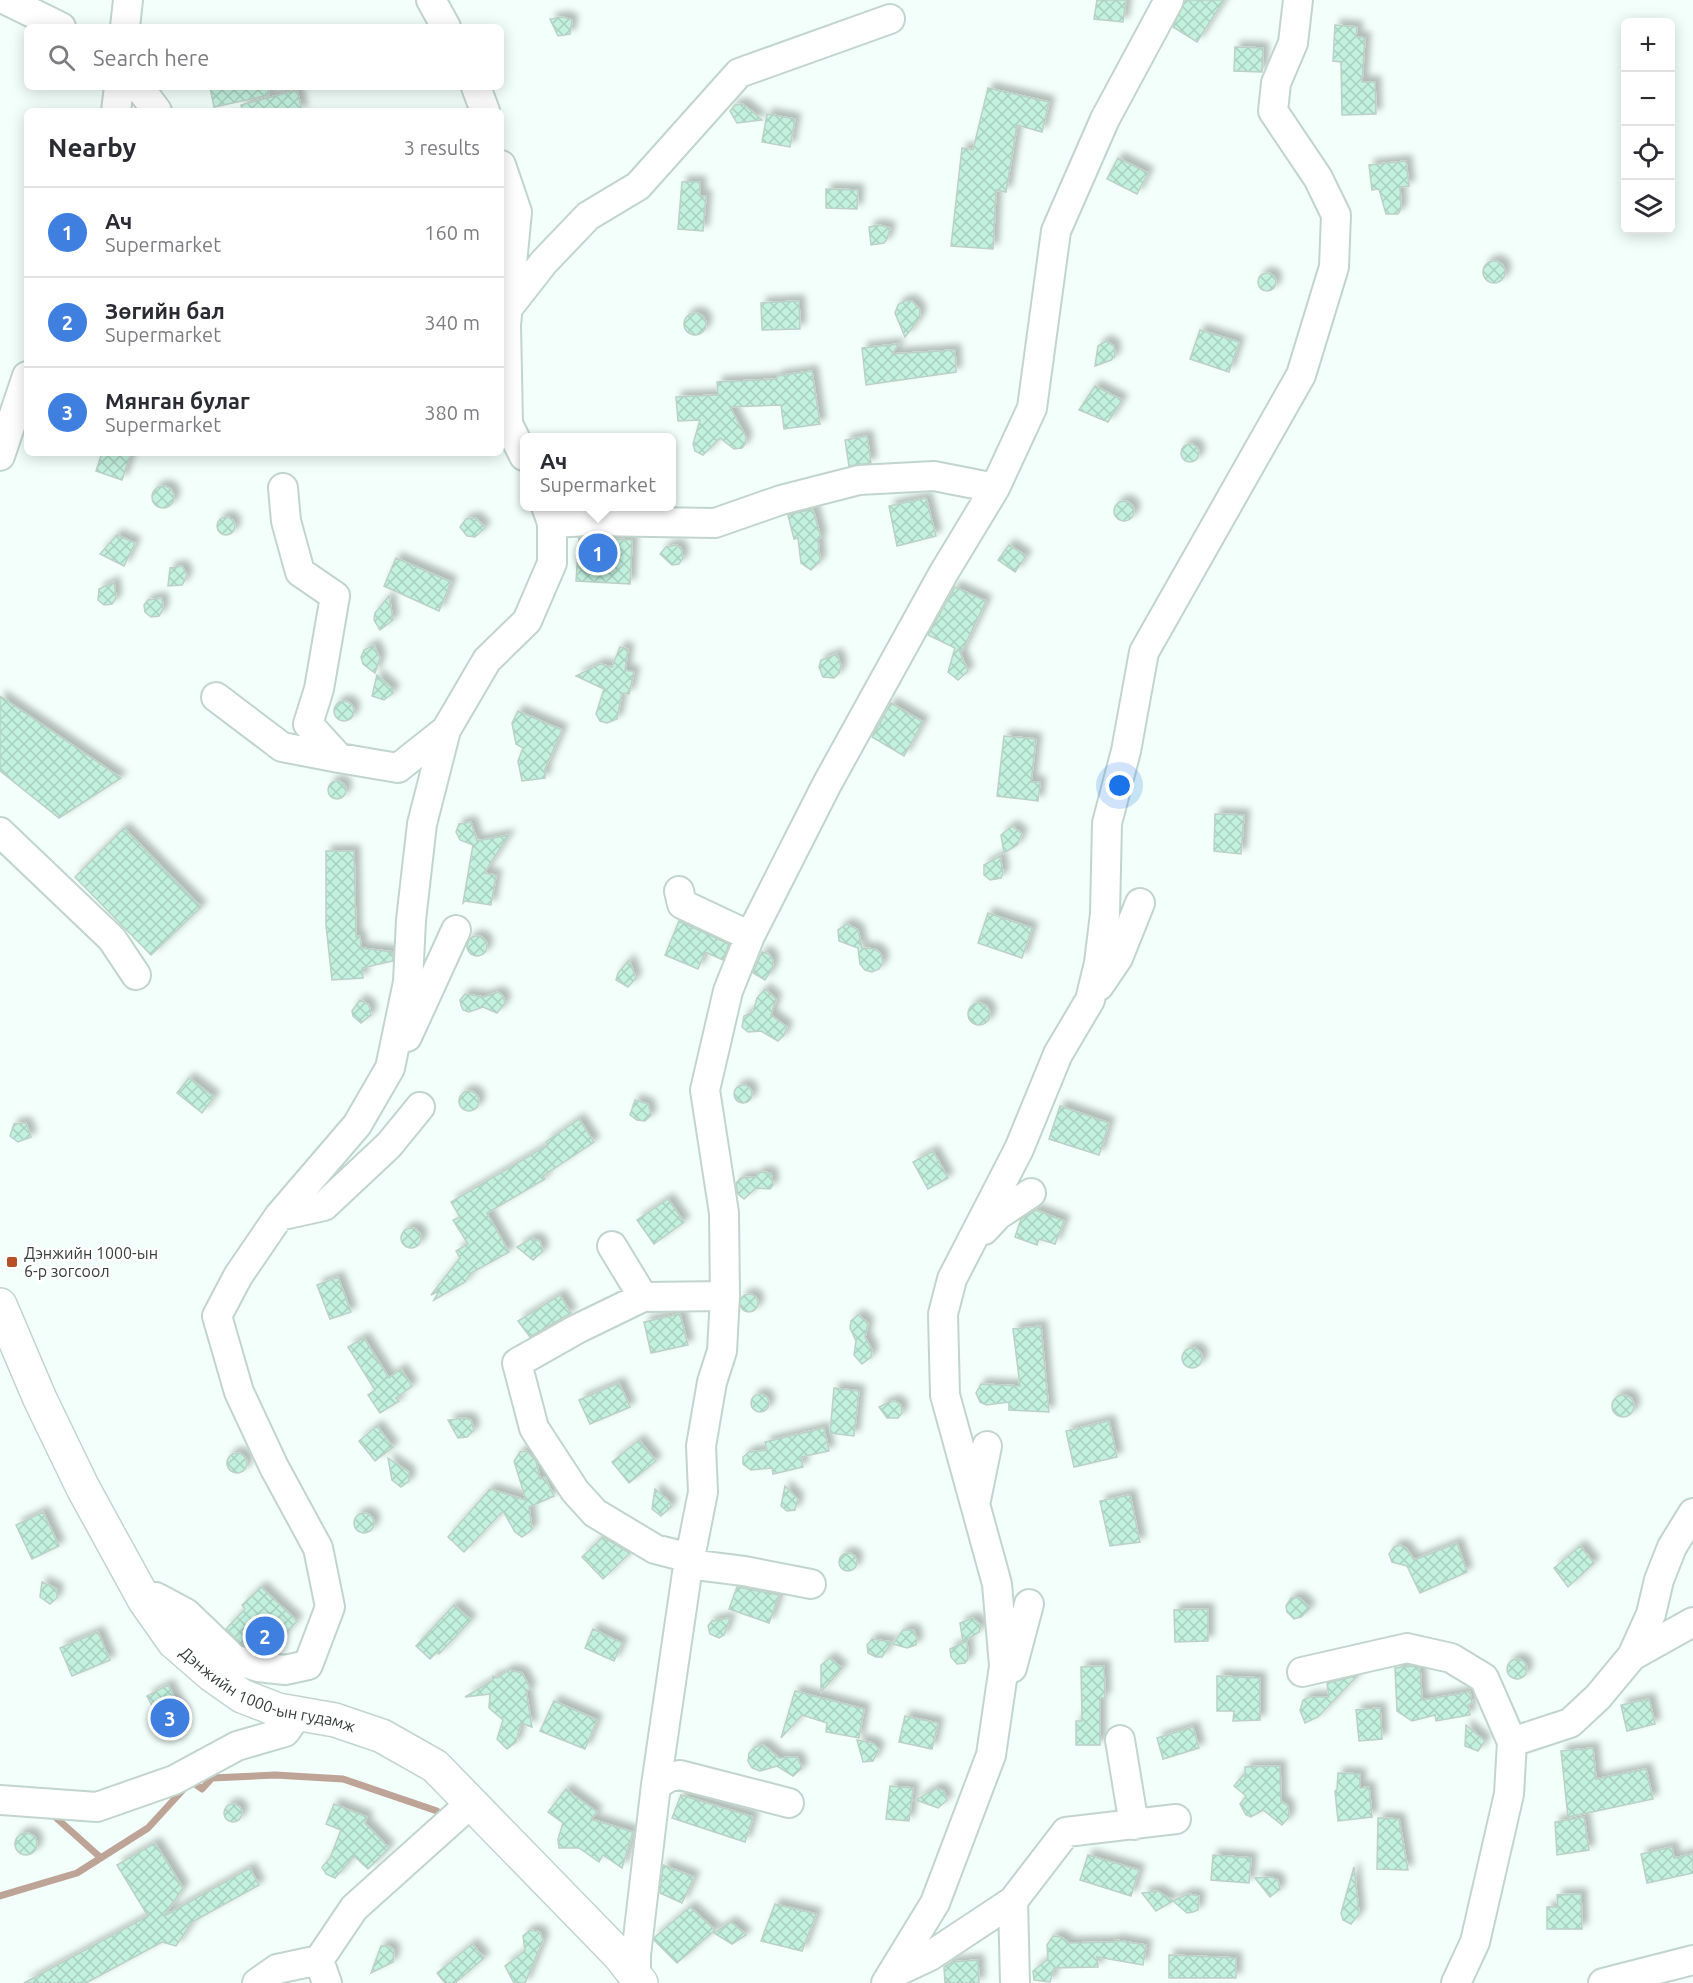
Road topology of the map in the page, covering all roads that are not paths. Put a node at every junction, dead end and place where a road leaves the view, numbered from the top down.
1 (6, 0) edge
2 (128, 0) edge
3 (431, 0) edge
4 (1169, 0) edge
5 (1298, 0) edge
6 (890, 19) dead end
7 (55, 24) edge
8 (125, 24) edge
9 (444, 24) edge
10 (119, 90) edge
11 (141, 90) edge
12 (477, 90) edge
13 (116, 108) edge
14 (155, 108) edge
15 (484, 108) edge
16 (504, 174) edge
17 (508, 308) junction
18 (24, 385) edge
19 (520, 447) edge
20 (0, 456) edge
21 (283, 488) dead end
22 (995, 488) junction
23 (549, 515) edge
24 (216, 697) dead end
25 (446, 730) junction
26 (339, 758) junction
27 (0, 832) edge
28 (679, 891) dead end
29 (1140, 903) dead end
30 (456, 930) dead end
31 (750, 936) junction
32 (136, 975) dead end
33 (1090, 1000) junction
34 (390, 1068) junction
35 (420, 1107) dead end
36 (1031, 1192) dead end
37 (279, 1216) junction
38 (970, 1244) junction
39 (612, 1246) dead end
40 (725, 1296) junction
41 (643, 1297) junction
42 (0, 1305) edge
43 (987, 1446) dead end
44 (975, 1508) junction
45 (1693, 1513) edge
46 (688, 1565) junction
47 (811, 1584) dead end
48 (147, 1604) junction
49 (1029, 1604) dead end
50 (1693, 1622) edge
51 (1632, 1656) junction
52 (1302, 1672) dead end
53 (989, 1708) junction
54 (298, 1714) junction
55 (1120, 1740) dead end
56 (1512, 1742) junction
57 (656, 1785) junction
58 (0, 1800) edge
59 (471, 1803) junction
60 (789, 1803) dead end
61 (1176, 1819) dead end
62 (1134, 1825) junction
63 (1013, 1901) junction
64 (1693, 1960) edge
65 (323, 1971) edge
66 (890, 1978) edge
67 (639, 1979) edge
68 (257, 1983) edge
69 (1015, 1983) edge
70 (1456, 1983) edge
71 (1603, 1983) edge

1 - 7 street
2 - 8 street
3 - 9 street
4 - 22 street
5 - 33 street
6 - 17 street
10 - 13 street
11 - 14 street
12 - 15 street
16 - 17 street
17 - 19 street
18 - 20 street
21 - 26 street
22 - 23 street
22 - 31 street
23 - 25 street
24 - 26 street
25 - 26 street
25 - 34 street
27 - 32 street
28 - 31 street
29 - 33 street
30 - 34 street
31 - 40 street
33 - 38 street
34 - 37 street
35 - 37 street
36 - 38 street
37 - 48 street
38 - 44 street
39 - 41 street
40 - 41 street
40 - 46 street
41 - 46 street
42 - 48 main road, Дэнжийн 1000-ын гудамж
43 - 44 street
44 - 53 street
45 - 51 street
46 - 47 street
46 - 57 street
48 - 54 main road, Дэнжийн 1000-ын гудамж
49 - 53 street
50 - 51 street
51 - 56 street
52 - 56 street
53 - 66 street
54 - 58 street
54 - 59 main road, Дэнжийн 1000-ын гудамж
55 - 62 street
56 - 70 street
57 - 60 street
57 - 67 street
59 - 65 street
59 - 67 main road, Дэнжийн 1000-ын гудамж
61 - 62 street
62 - 63 street
63 - 66 street
63 - 69 street
64 - 71 street
65 - 68 street

